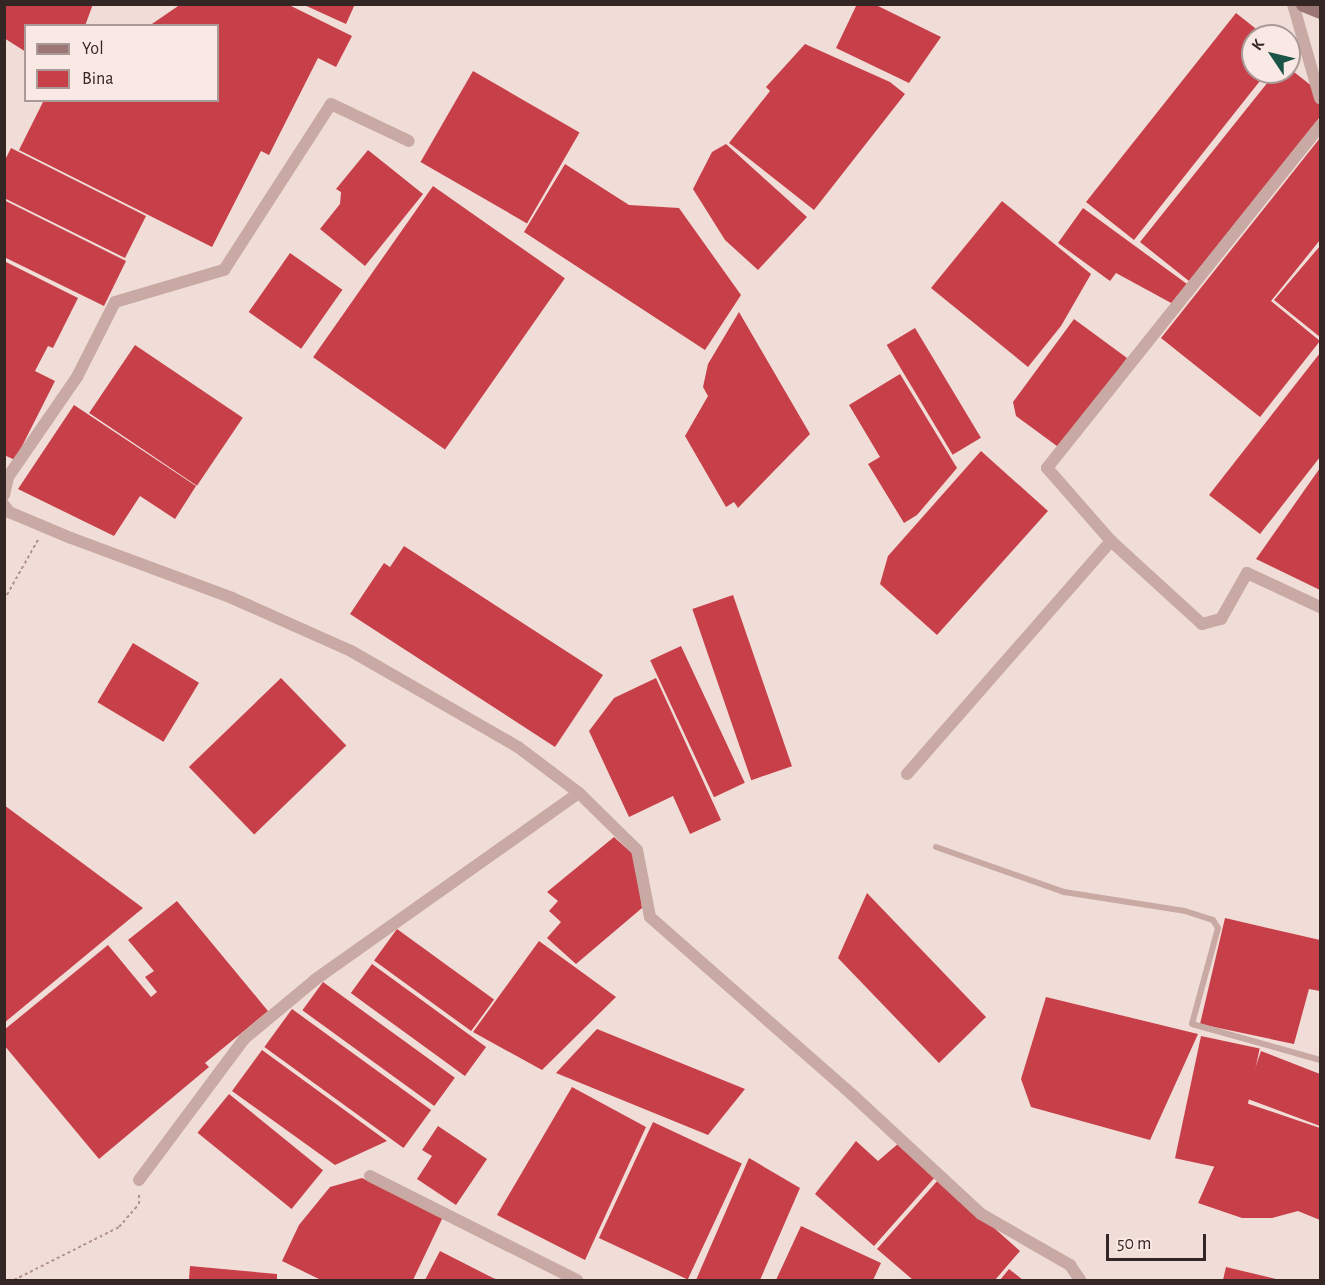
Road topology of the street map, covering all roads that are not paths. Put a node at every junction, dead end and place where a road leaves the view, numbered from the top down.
1 (1293, 4) edge
2 (1303, 4) edge
3 (1320, 12) edge
4 (1320, 98) edge
5 (1320, 126) edge
6 (409, 141) dead end
7 (4, 495) edge
8 (6, 509) edge
9 (1111, 541) junction
10 (1320, 607) edge
11 (907, 774) dead end
12 (579, 794) junction
13 (936, 847) dead end
14 (1320, 1059) edge
15 (370, 1176) dead end
16 (139, 1180) road end
17 (578, 1281) edge
18 (1080, 1281) edge

1 - 4 street
2 - 3 street
5 - 9 street
6 - 7 street
8 - 12 street
9 - 10 street
9 - 11 street
12 - 16 street
12 - 18 street
13 - 14 lane
15 - 17 street

